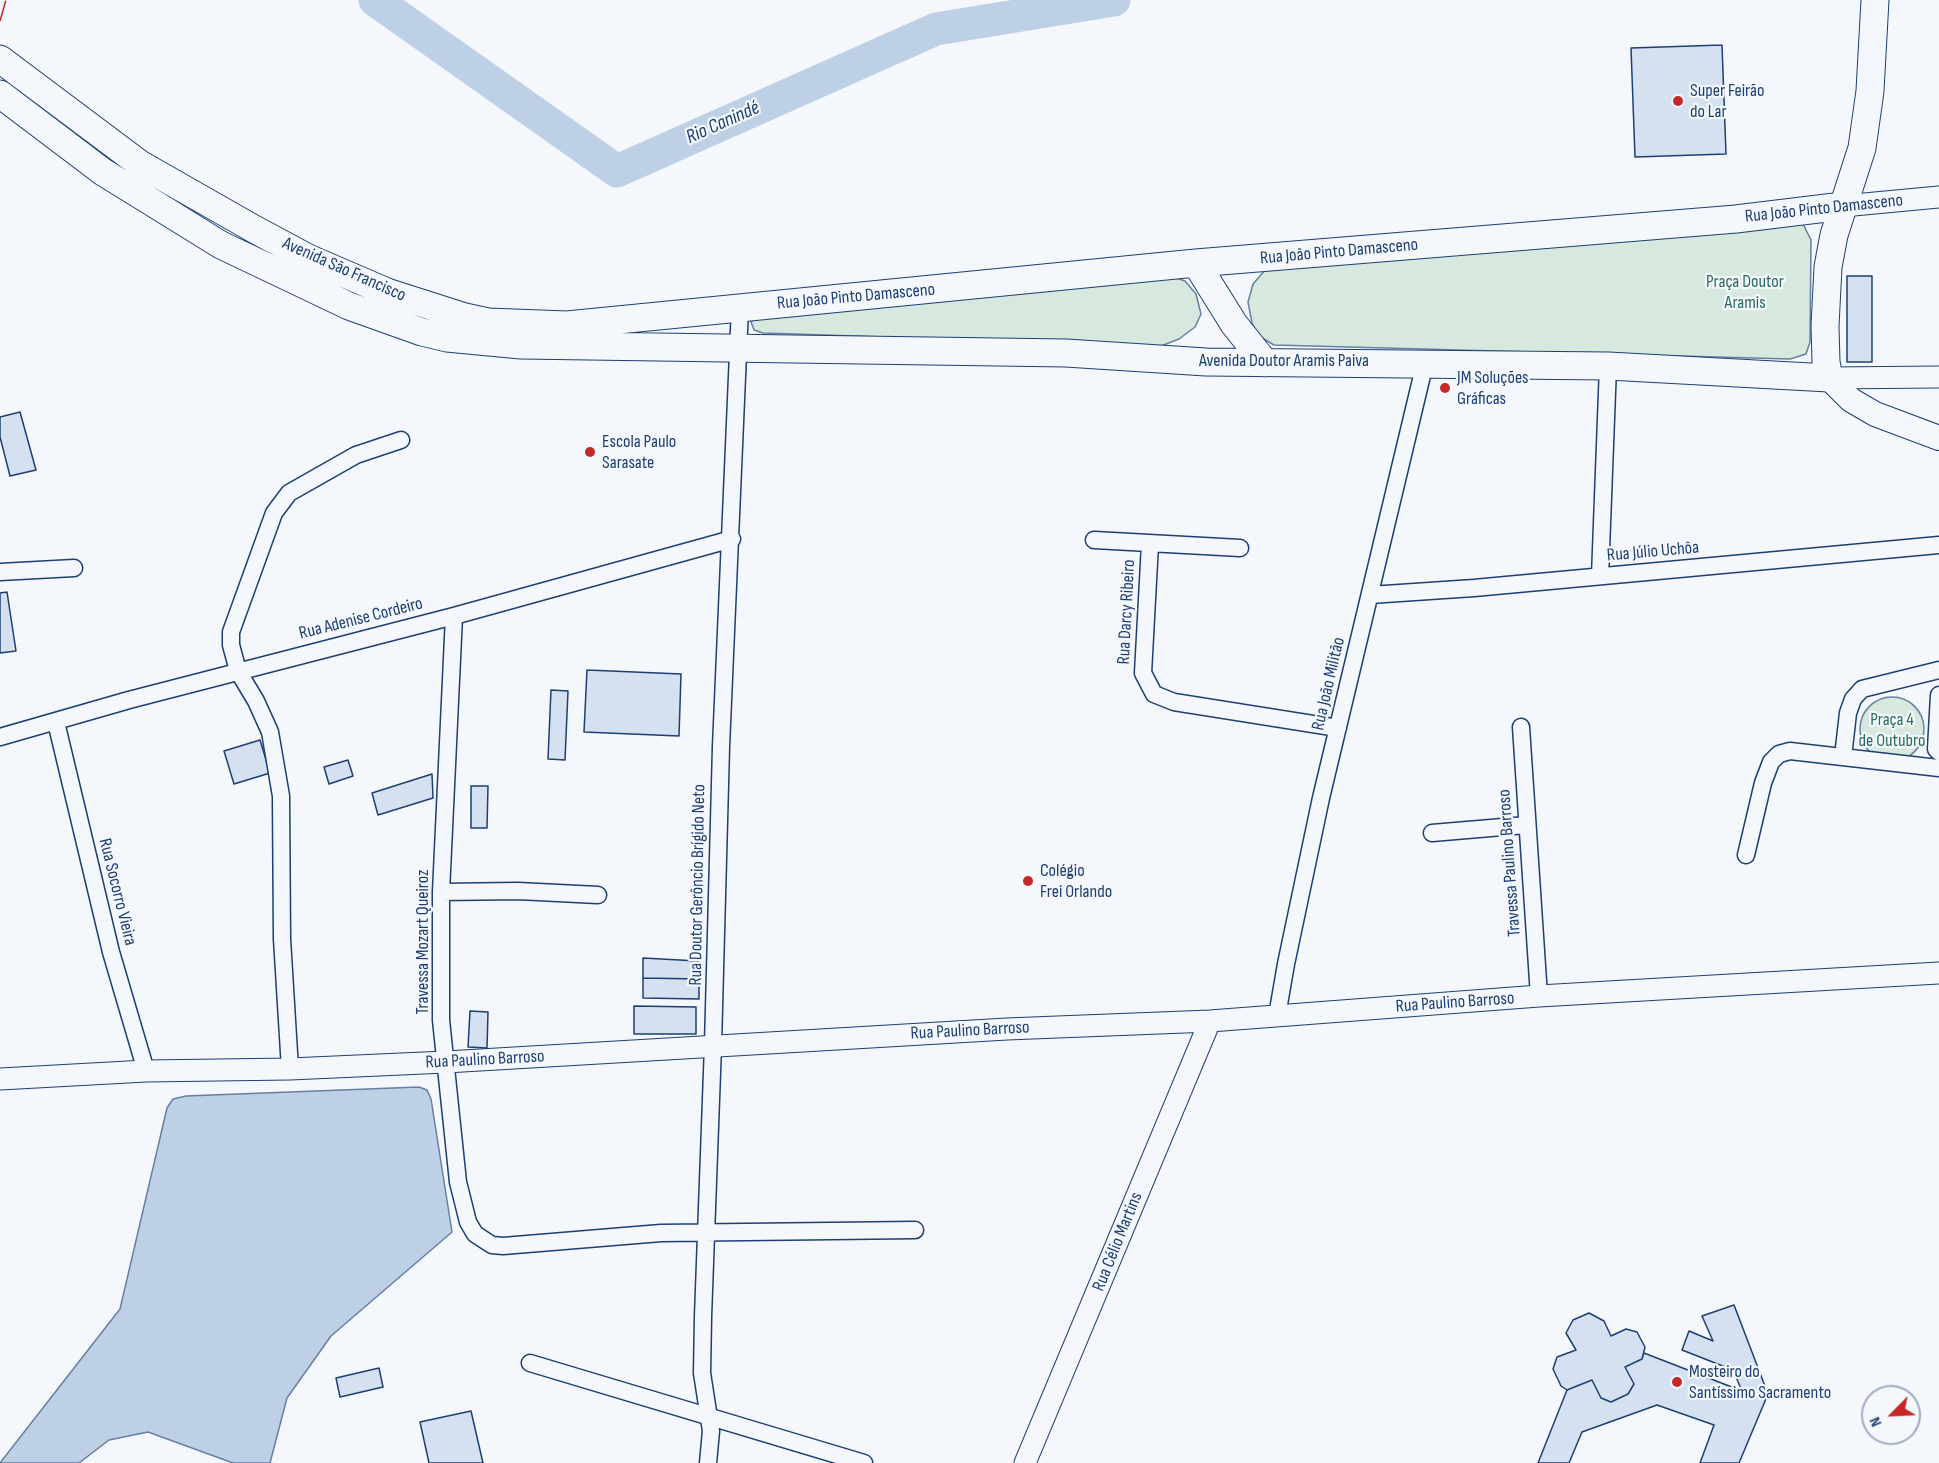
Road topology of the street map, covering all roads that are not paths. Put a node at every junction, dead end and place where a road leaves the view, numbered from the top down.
1 (1875, 0) edge
2 (0, 58) edge
3 (0, 94) edge
4 (1939, 197) edge
5 (1843, 206) junction
6 (1196, 263) junction
7 (740, 307) junction
8 (738, 346) junction
9 (1265, 363) junction
10 (1425, 363) junction
11 (1608, 366) junction
12 (1939, 377) edge
13 (1829, 378) junction
14 (1939, 438) edge
15 (401, 440) dead end
16 (732, 539) junction
17 (1094, 540) dead end
18 (1150, 544) junction
19 (1939, 545) edge
20 (1240, 548) dead end
21 (74, 568) dead end
22 (0, 572) edge
23 (1600, 576) junction
24 (1370, 595) junction
25 (454, 616) junction
26 (1939, 670) edge
27 (238, 671) junction
28 (1939, 695) edge
29 (56, 722) junction
30 (1521, 727) dead end
31 (1338, 728) junction
32 (0, 737) edge
33 (1939, 752) edge
34 (1843, 757) junction
35 (1939, 768) edge
36 (1526, 825) junction
37 (1432, 832) dead end
38 (1746, 855) dead end
39 (441, 892) junction
40 (598, 895) dead end
41 (1939, 973) edge
42 (1539, 996) junction
43 (1277, 1017) junction
44 (1210, 1021) junction
45 (714, 1045) junction
46 (446, 1062) junction
47 (290, 1069) junction
48 (146, 1071) junction
49 (0, 1079) edge
50 (915, 1230) dead end
51 (707, 1232) junction
52 (531, 1363) dead end
53 (710, 1419) junction
54 (708, 1463) edge
55 (864, 1463) edge
56 (1025, 1463) edge

1 - 5 main road
2 - 7 main road, Avenida São Francisco
3 - 8 main road, Avenida São Francisco
4 - 5 street, Rua João Pinto Damasceno
5 - 6 main road, Rua João Pinto Damasceno
5 - 13 main road
6 - 7 main road, Rua João Pinto Damasceno
6 - 9 main road
7 - 8 street, Rua Doutor Gerôncio Brígido Neto
8 - 9 main road, Avenida Doutor Aramis Paiva
8 - 16 street, Rua Doutor Gerôncio Brígido Neto
9 - 10 main road, Avenida Doutor Aramis Paiva
10 - 11 main road, Avenida Doutor Aramis Paiva
10 - 24 street, Rua João Militão
11 - 13 main road, Avenida Doutor Aramis Paiva
11 - 23 street
12 - 13 street
13 - 14 main road
15 - 27 street
16 - 25 street, Rua Adenise Cordeiro
16 - 45 street, Rua Doutor Gerôncio Brígido Neto
17 - 18 street
18 - 20 street
18 - 31 street, Rua Darcy Ribeiro
19 - 23 street, Rua Júlio Uchôa
21 - 22 street
23 - 24 street, Rua Júlio Uchôa
24 - 31 street, Rua João Militão
25 - 27 street, Rua Adenise Cordeiro
25 - 39 street, Travessa Mozart Queiroz
26 - 34 street
27 - 29 street, Rua Adenise Cordeiro
27 - 47 street
28 - 33 street
29 - 32 street, Rua Adenise Cordeiro
29 - 48 street, Rua Socorro Vieira
30 - 36 street, Travessa Paulino Barroso
31 - 43 street, Rua João Militão
34 - 35 street
34 - 38 street
36 - 37 street
36 - 42 street, Travessa Paulino Barroso
39 - 40 street
39 - 46 street, Travessa Mozart Queiroz
41 - 42 street, Rua Paulino Barroso
42 - 43 street, Rua Paulino Barroso
43 - 44 street, Rua Paulino Barroso
44 - 45 street, Rua Paulino Barroso
44 - 56 street, Rua Célio Martins
45 - 46 street, Rua Paulino Barroso
45 - 51 street, Rua Doutor Gerôncio Brígido Neto
46 - 47 street, Rua Paulino Barroso
46 - 51 street, Travessa Mozart Queiroz
47 - 48 street, Rua Paulino Barroso
48 - 49 street, Rua Paulino Barroso
50 - 51 street
51 - 53 street, Rua Doutor Gerôncio Brígido Neto
52 - 53 street
53 - 54 street, Rua Doutor Gerôncio Brígido Neto
53 - 55 street

